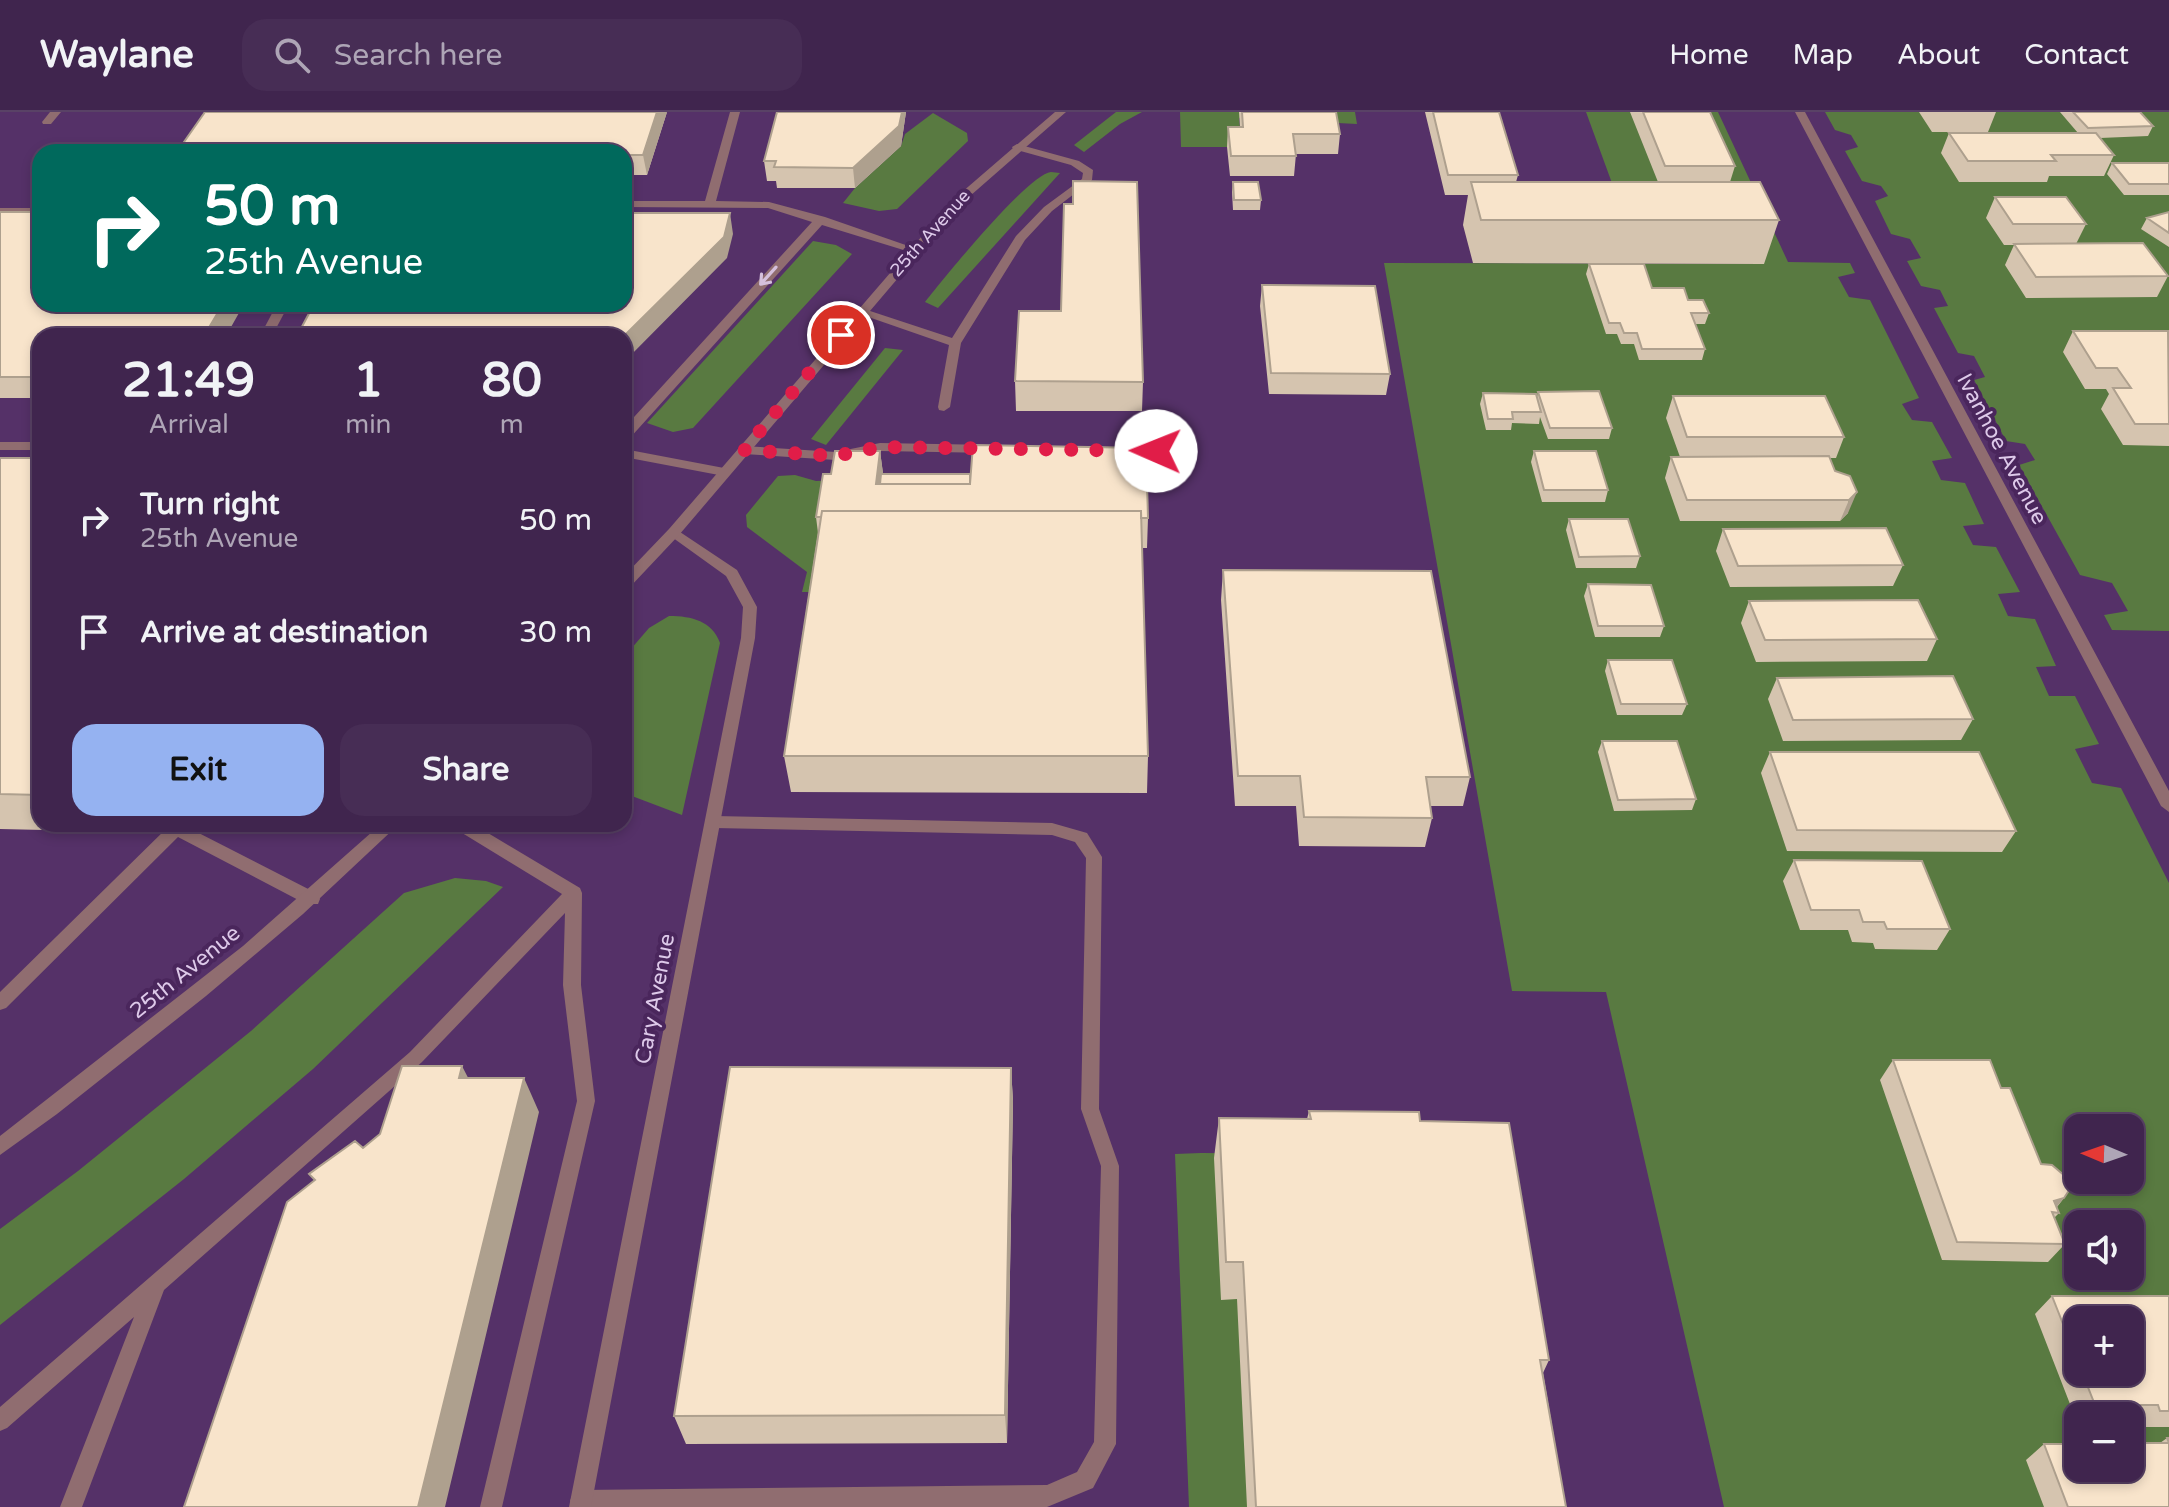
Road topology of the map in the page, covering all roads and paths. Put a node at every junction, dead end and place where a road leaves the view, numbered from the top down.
1 (56, 112) edge
2 (735, 112) edge
3 (1061, 112) edge
4 (1800, 112) edge
5 (47, 122) dead end
6 (1017, 147) junction
7 (632, 204) edge
8 (710, 204) junction
9 (0, 211) edge
10 (32, 211) edge
11 (821, 219) junction
12 (914, 250) junction
13 (860, 312) junction
14 (955, 343) junction
15 (944, 407) dead end
16 (632, 427) edge
17 (0, 446) edge
18 (32, 446) edge
19 (1002, 449) edge
20 (744, 450) junction
21 (1110, 450) edge
22 (1187, 451) dead end
23 (632, 455) edge
24 (724, 472) junction
25 (674, 532) junction
26 (632, 577) edge
27 (2169, 806) edge
28 (714, 822) junction
29 (173, 832) edge
30 (187, 832) edge
31 (383, 832) edge
32 (473, 832) edge
33 (574, 893) junction
34 (312, 899) junction
35 (0, 1003) edge
36 (0, 1147) edge
37 (155, 1286) junction
38 (0, 1421) edge
39 (581, 1504) edge
40 (71, 1507) edge
41 (491, 1507) edge

1 - 5 street
2 - 8 street
3 - 6 street, 25th Avenue
4 - 27 street, Ivanhoe Avenue
6 - 12 street, 25th Avenue
6 - 14 street
7 - 8 street
8 - 11 street
9 - 10 street
11 - 12 street
11 -> 16 street
12 - 13 street, 25th Avenue
13 - 14 street
13 - 20 street, 25th Avenue
14 - 15 street
17 - 18 street
19 - 20 street
20 - 24 street, 25th Avenue
21 - 22 street
23 - 24 street
24 - 25 street, 25th Avenue
25 - 26 street, 25th Avenue
25 - 28 street, Cary Avenue
28 - 39 street, Cary Avenue
28 - 39 street
29 - 35 street
30 - 34 street
31 - 34 street, 25th Avenue
32 - 33 street
33 - 37 street
33 - 41 street
34 - 36 street, 25th Avenue
37 - 38 street
37 - 40 street

